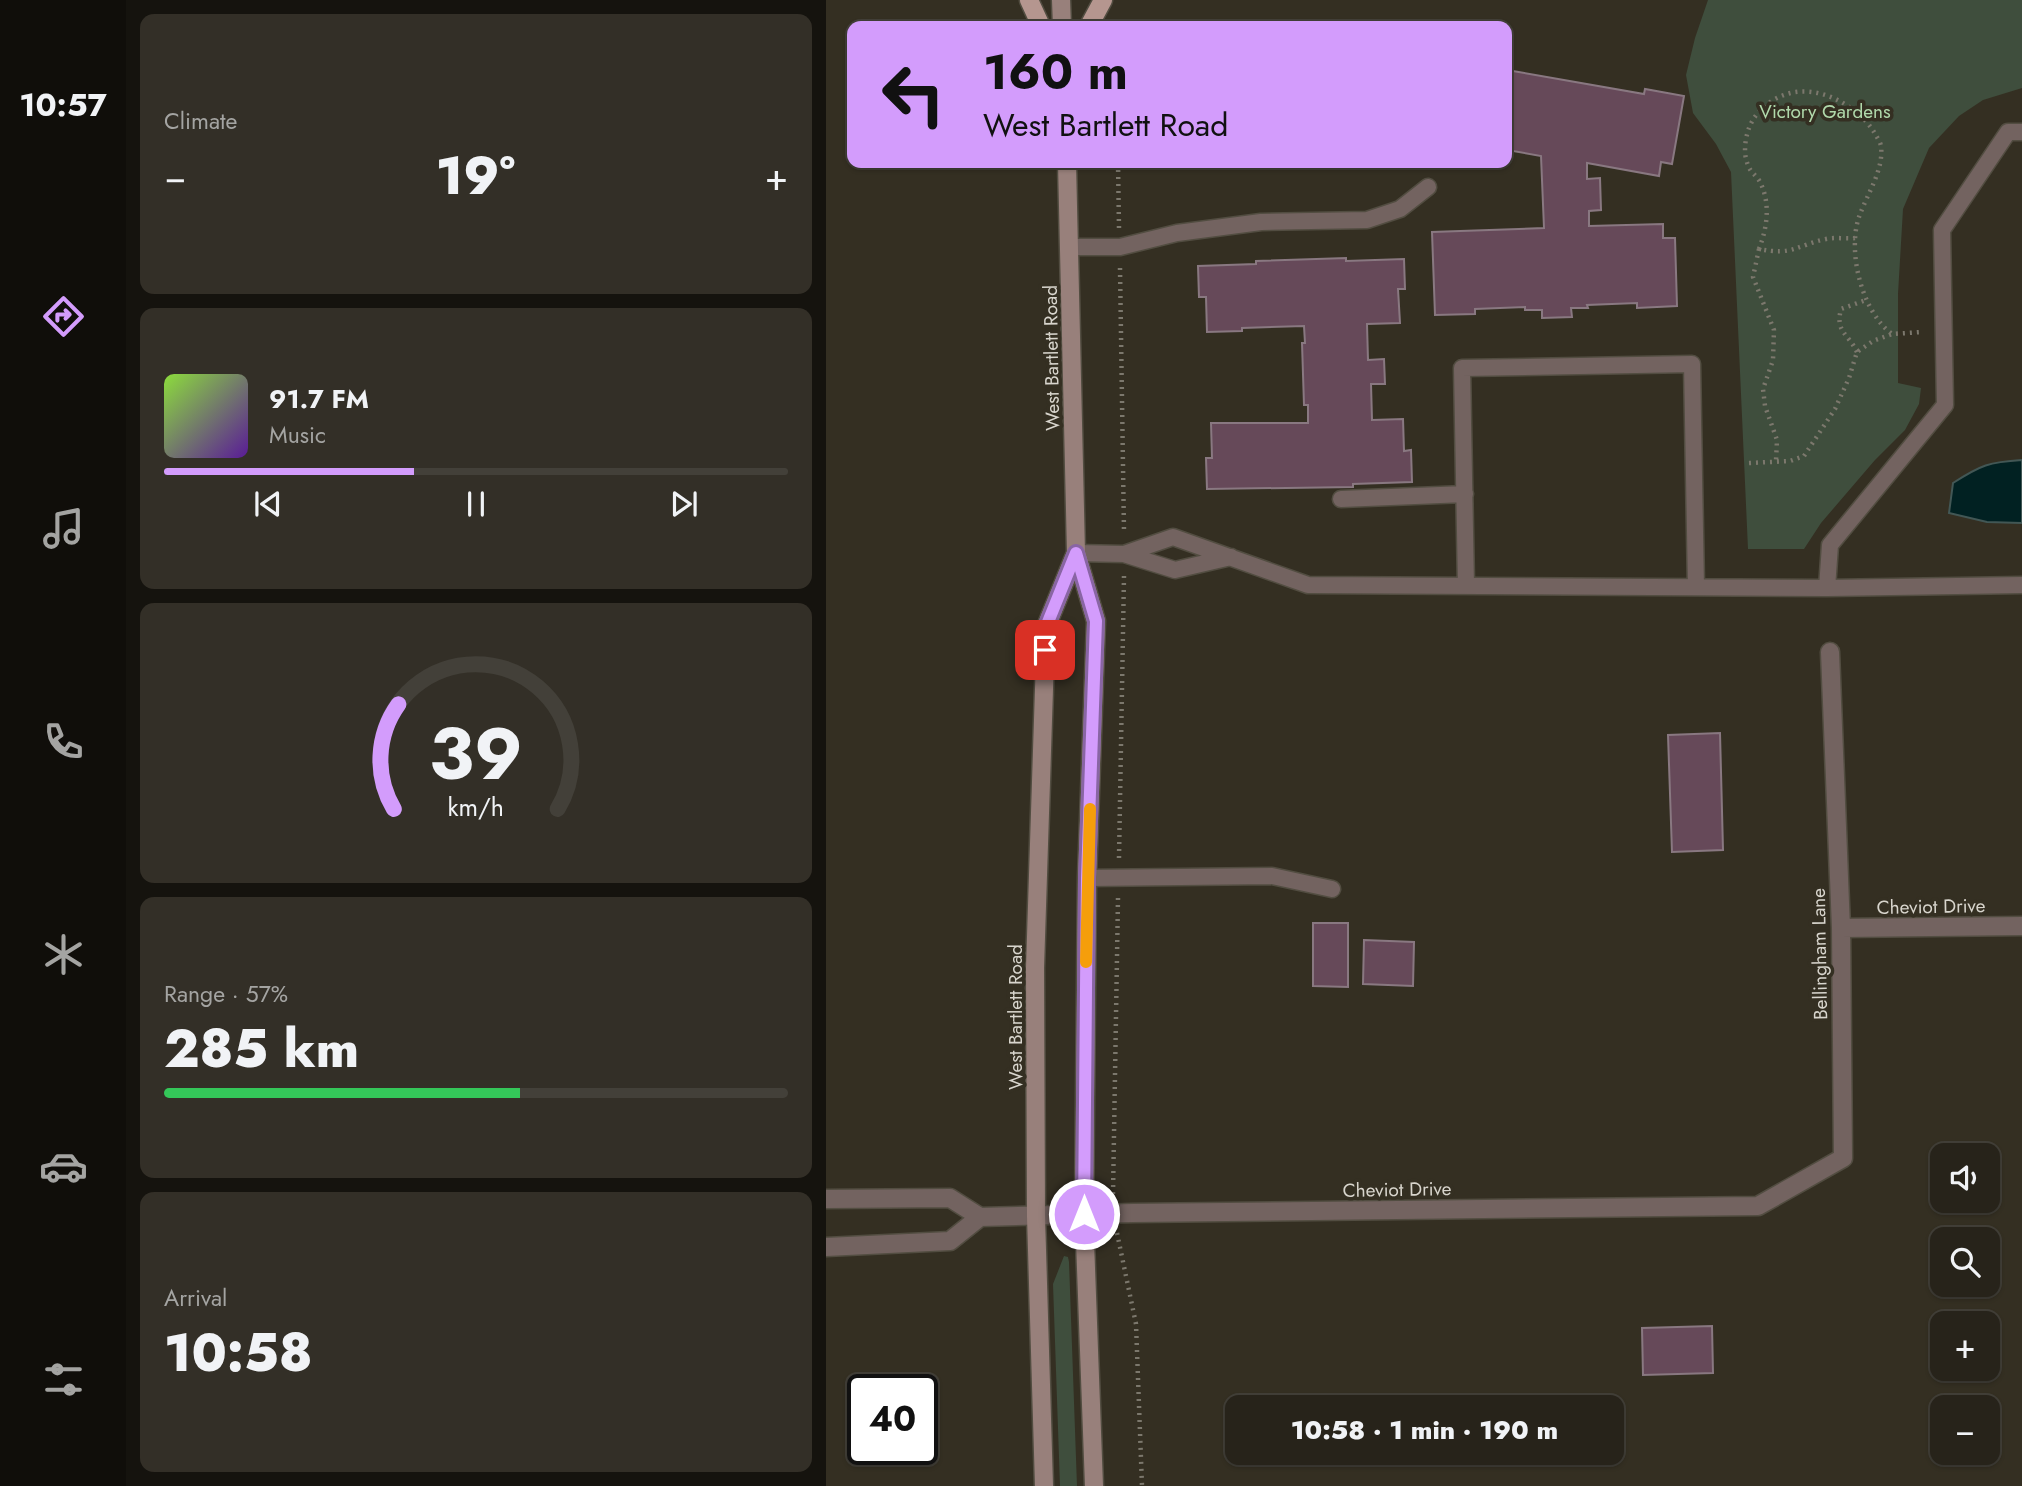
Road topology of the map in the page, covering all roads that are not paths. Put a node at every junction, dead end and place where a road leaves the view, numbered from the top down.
1 (1029, 0) edge
2 (1060, 0) edge
3 (1103, 0) edge
4 (1039, 21) edge
5 (1062, 21) edge
6 (1092, 21) edge
7 (2022, 132) edge
8 (1067, 168) edge
9 (1427, 187) dead end
10 (1070, 247) junction
11 (1465, 494) junction
12 (1341, 499) dead end
13 (1076, 553) junction
14 (1124, 554) junction
15 (1234, 557) junction
16 (2022, 585) edge
17 (1466, 586) junction
18 (1696, 587) junction
19 (1827, 588) junction
20 (1830, 652) dead end
21 (1087, 878) junction
22 (1332, 889) dead end
23 (2022, 926) edge
24 (1841, 928) junction
25 (826, 1199) edge
26 (1758, 1206) joint
27 (1084, 1214) junction
28 (1036, 1216) junction
29 (980, 1217) junction
30 (826, 1247) edge
31 (1044, 1486) edge
32 (1094, 1486) edge

1 - 4 main road
2 - 5 street
3 - 6 main road
7 - 19 lane
8 - 10 street, West Bartlett Road
9 - 10 lane
10 - 13 street, West Bartlett Road
11 - 12 lane
11 - 17 lane
11 - 18 lane
13 - 14 lane
13 - 21 street, West Bartlett Road
13 - 28 street, West Bartlett Road
14 - 15 lane
14 - 15 lane
15 - 17 lane
16 - 19 lane
17 - 18 lane
18 - 19 lane
20 - 24 street, Bellingham Lane
21 - 22 lane
21 - 27 street, West Bartlett Road
23 - 24 street, Cheviot Drive
24 - 26 street, Bellingham Lane
25 - 29 street
26 - 27 street, Cheviot Drive
27 - 28 street, Cheviot Drive
27 - 32 street, West Bartlett Road
28 - 29 street, Cheviot Drive
28 - 31 street, West Bartlett Road
29 - 30 street

